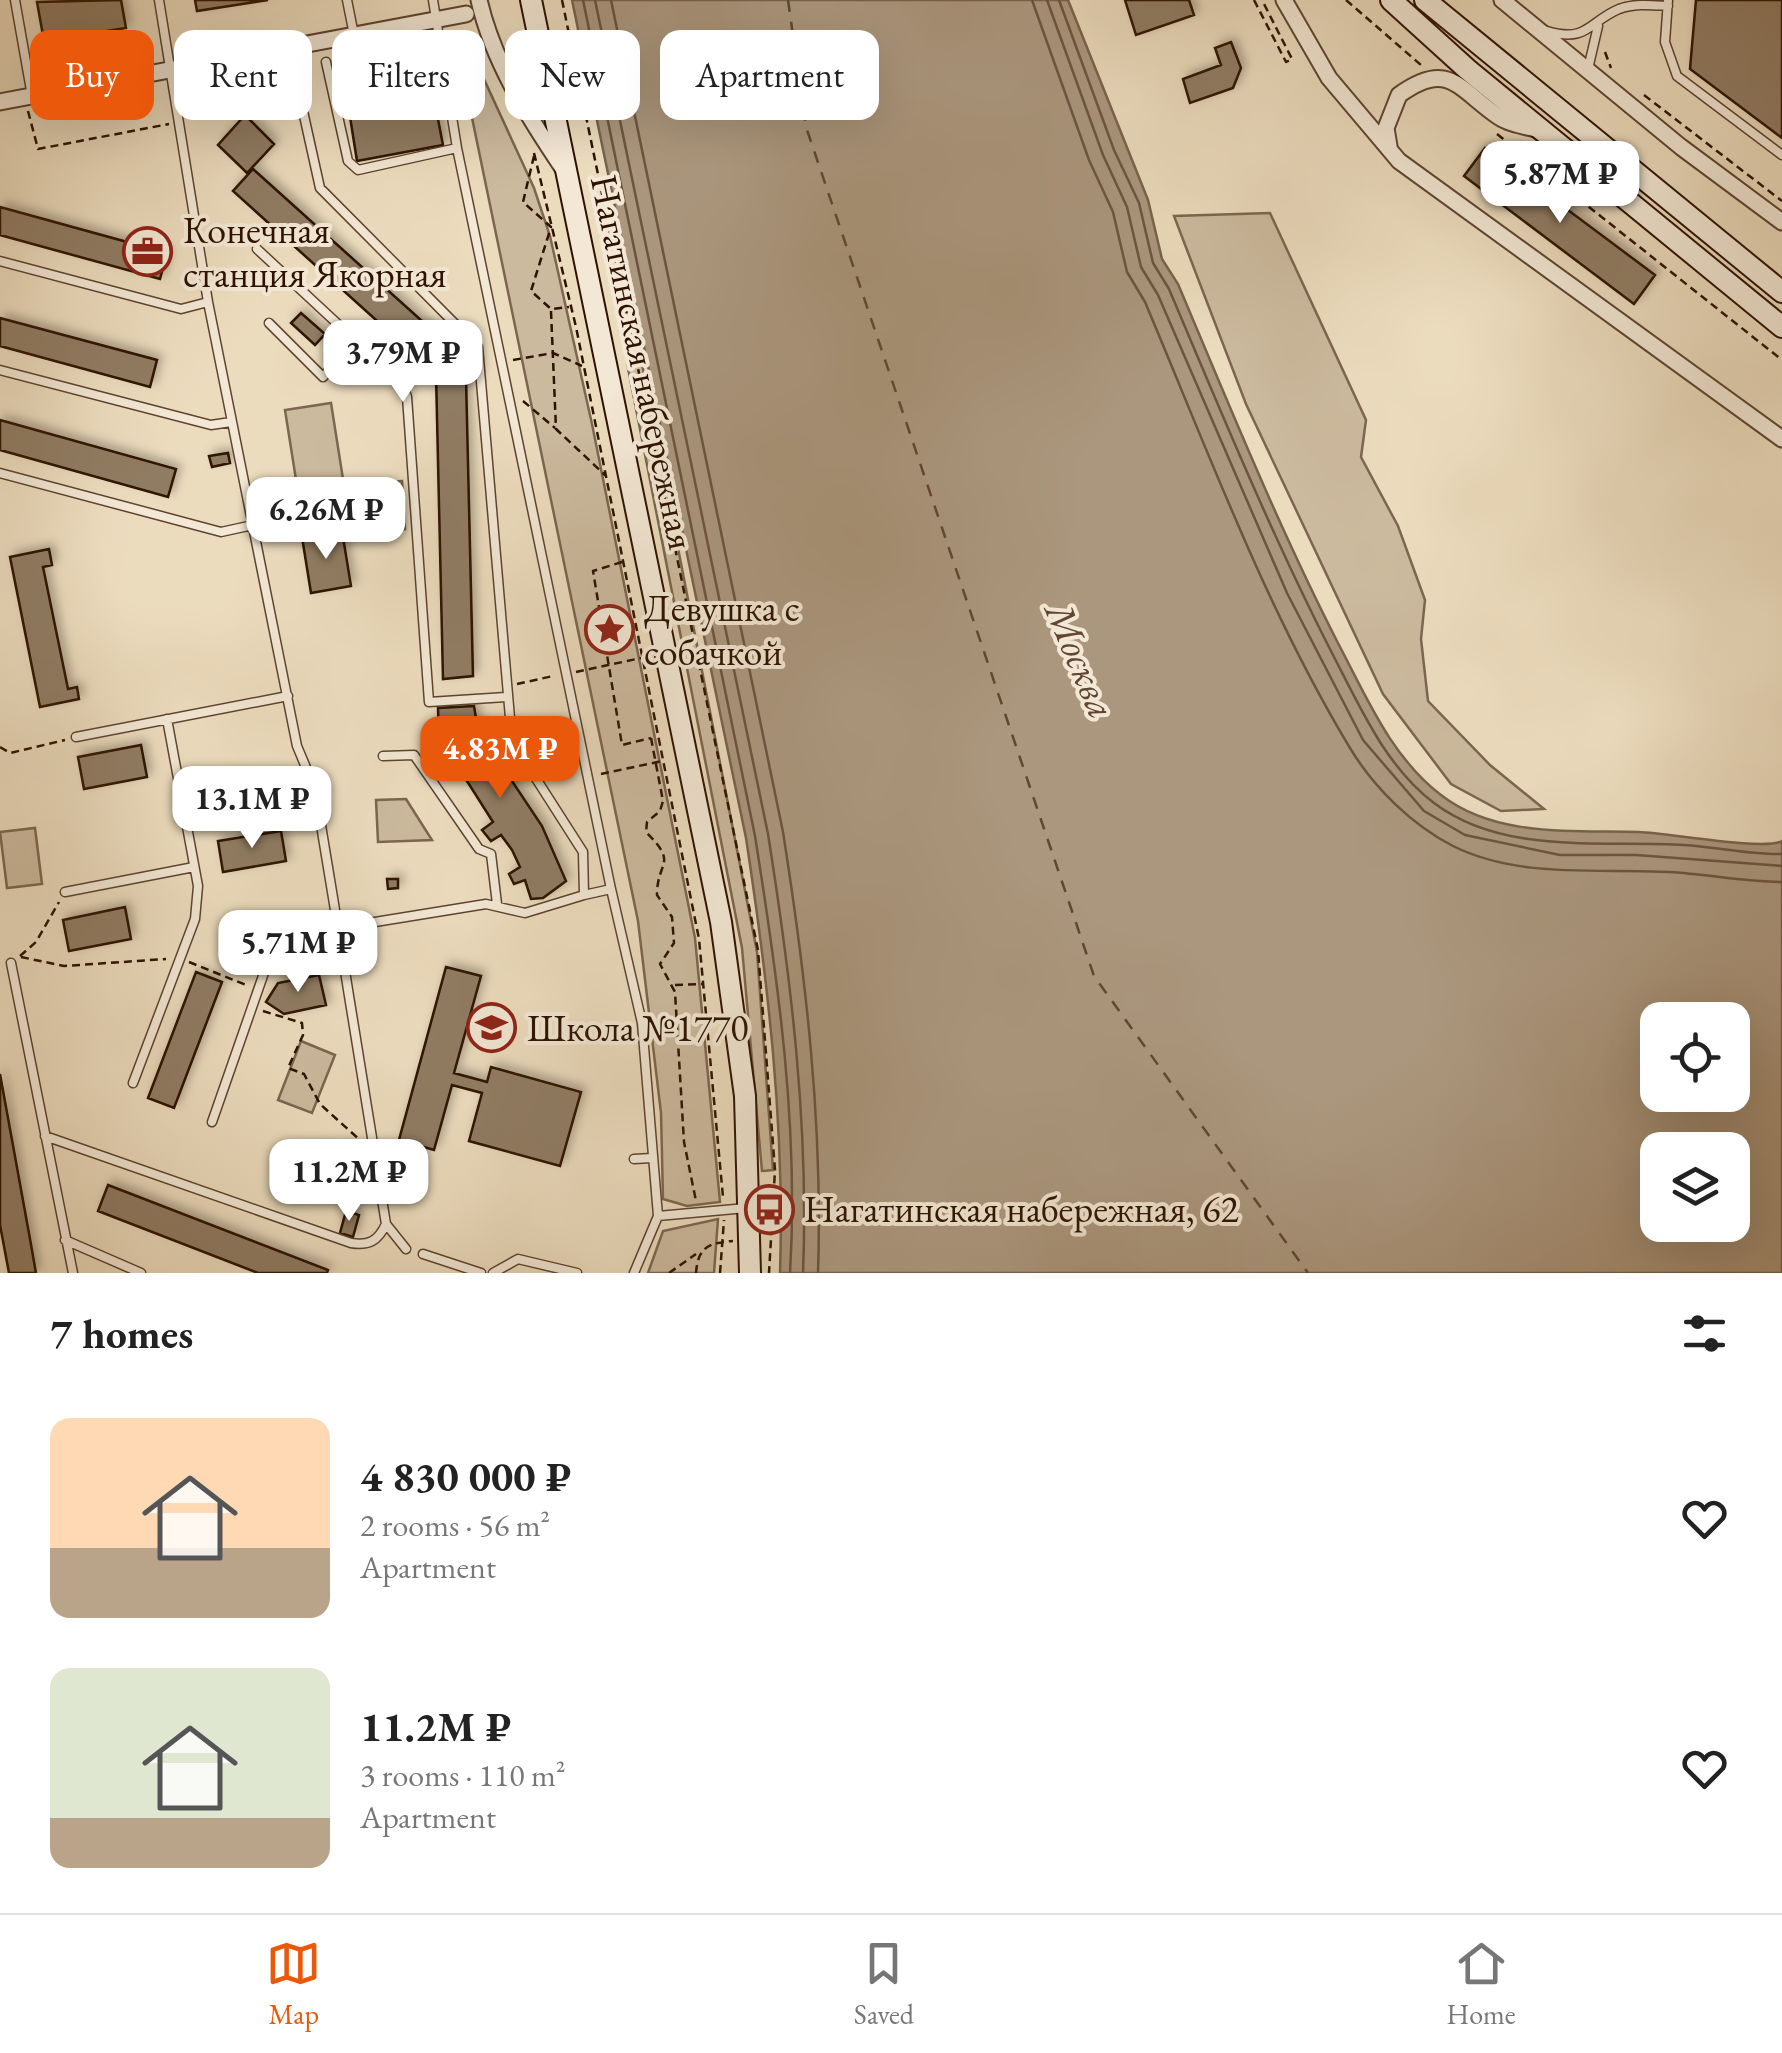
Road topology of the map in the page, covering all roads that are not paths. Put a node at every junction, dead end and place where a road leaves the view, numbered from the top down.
1 (14, 0) edge
2 (159, 0) edge
3 (347, 0) edge
4 (433, 0) edge
5 (479, 0) edge
6 (531, 0) edge
7 (1284, 0) edge
8 (1392, 0) edge
9 (1425, 0) edge
10 (1502, 0) edge
11 (1668, 3) edge
12 (467, 7) edge
13 (439, 20) junction
14 (1598, 26) junction
15 (1538, 28) junction
16 (353, 30) edge
17 (386, 30) edge
18 (538, 30) edge
19 (486, 32) junction
20 (326, 62) dead end
21 (1588, 69) junction
22 (174, 70) edge
23 (505, 70) edge
24 (170, 71) junction
25 (154, 74) edge
26 (30, 85) edge
27 (304, 120) edge
28 (531, 120) edge
29 (557, 120) edge
30 (1542, 130) junction
31 (457, 148) junction
32 (1390, 150) junction
33 (1782, 155) edge
34 (570, 179) junction
35 (1782, 222) edge
36 (257, 249) dead end
37 (0, 261) edge
38 (1782, 292) edge
39 (208, 302) junction
40 (269, 324) dead end
41 (1782, 327) edge
42 (356, 340) junction
43 (0, 370) edge
44 (231, 422) junction
45 (1782, 438) edge
46 (0, 473) edge
47 (253, 525) junction
48 (506, 692) junction
49 (288, 696) junction
50 (167, 719) junction
51 (76, 738) road end
52 (383, 756) dead end
53 (194, 867) junction
54 (611, 889) junction
55 (65, 892) road end
56 (584, 895) junction
57 (496, 904) junction
58 (338, 928) junction
59 (342, 954) junction
60 (11, 963) road end
61 (133, 1083) dead end
62 (212, 1122) dead end
63 (45, 1136) junction
64 (652, 1158) junction
65 (634, 1159) dead end
66 (750, 1208) junction
67 (658, 1216) junction
68 (386, 1224) junction
69 (66, 1240) junction
70 (406, 1249) dead end
71 (423, 1254) dead end
72 (73, 1273) edge
73 (141, 1273) edge
74 (481, 1273) edge
75 (493, 1273) edge
76 (576, 1273) edge
77 (634, 1273) edge
78 (750, 1273) edge

1 - 26 lane
2 - 24 lane
3 - 16 lane
4 - 13 lane
5 - 19 street
6 - 18 street, Нагатинская набережная
7 - 32 street
8 - 30 street
9 - 38 street
10 - 15 street
11 - 14 lane
11 - 33 lane
12 - 13 street
12 - 19 street
13 - 17 street
13 - 31 lane
14 - 15 lane
14 - 21 lane
15 - 21 street
19 - 23 street
20 - 31 lane
21 - 35 street
22 - 24 street
24 - 25 street
24 - 39 lane
27 - 48 lane
28 - 34 street
29 - 34 street, Нагатинская набережная
30 - 32 street
30 - 41 street
31 - 54 lane
32 - 45 street
34 - 66 street, Нагатинская набережная
36 - 42 lane
37 - 39 lane
39 - 44 lane
40 - 42 lane
42 - 48 lane
43 - 44 lane
44 - 47 lane
46 - 47 lane
47 - 49 lane
48 - 56 lane
49 - 50 lane
49 - 58 lane
50 - 51 lane
50 - 53 lane
52 - 57 lane
53 - 55 lane
53 - 61 lane
54 - 56 lane
54 - 64 lane
56 - 57 lane
57 - 58 lane
58 - 59 lane
59 - 62 lane
59 - 68 lane
60 - 63 lane
63 - 68 lane
63 - 69 lane
64 - 65 lane
64 - 67 lane
66 - 67 lane
66 - 78 street, Нагатинская набережная
67 - 77 lane
68 - 70 lane
69 - 72 lane
69 - 73 lane
71 - 74 lane
75 - 76 lane

